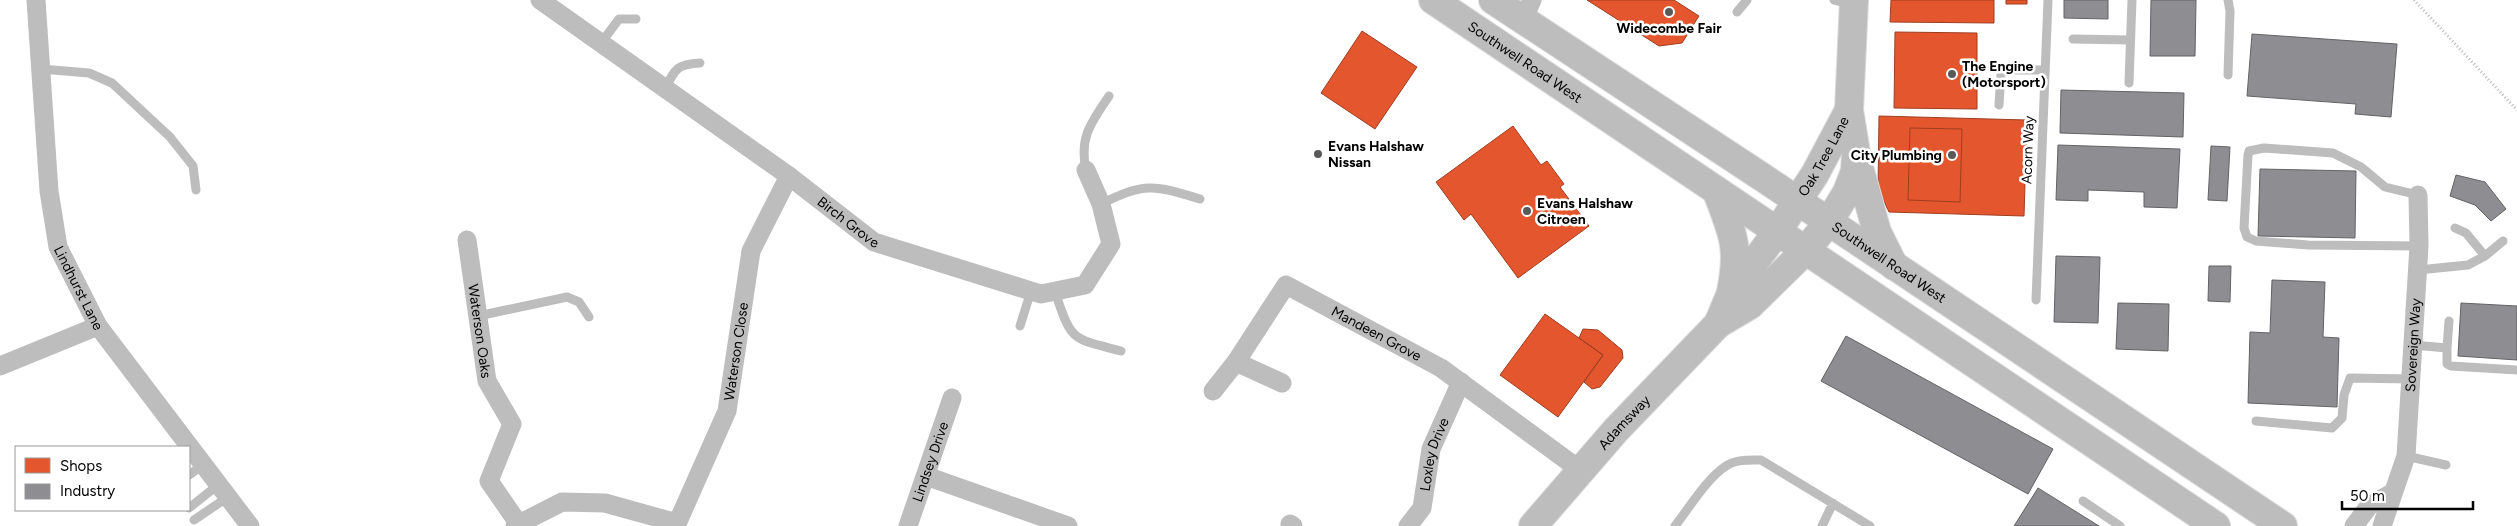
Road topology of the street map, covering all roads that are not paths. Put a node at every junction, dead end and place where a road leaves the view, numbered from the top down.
1 (36, 0) edge
2 (540, 0) edge
3 (1433, 0) edge
4 (1492, 0) edge
5 (1747, 0) edge
6 (2048, 0) edge
7 (2132, 0) edge
8 (2228, 0) edge
9 (1848, 1) edge
10 (1528, 10) edge
11 (1737, 12) dead end
12 (636, 19) dead end
13 (2073, 40) dead end
14 (2130, 40) junction
15 (600, 43) junction
16 (700, 63) dead end
17 (41, 69) junction
18 (2045, 70) junction
19 (2228, 75) dead end
20 (2129, 83) dead end
21 (665, 88) junction
22 (1109, 96) dead end
23 (1999, 105) dead end
24 (1849, 110) junction
25 (1856, 153) junction
26 (1086, 170) joint
27 (789, 176) junction
28 (196, 190) dead end
29 (1718, 192) junction
30 (2418, 195) joint
31 (1200, 199) dead end
32 (1101, 204) junction
33 (1787, 216) junction
34 (2455, 228) dead end
35 (1816, 236) junction
36 (467, 240) dead end
37 (2503, 241) dead end
38 (2420, 246) junction
39 (2485, 256) junction
40 (1894, 267) junction
41 (2418, 270) junction
42 (1031, 291) junction
43 (1055, 292) junction
44 (1731, 293) junction
45 (2036, 300) dead end
46 (478, 316) junction
47 (589, 318) dead end
48 (2449, 321) dead end
49 (1718, 324) junction
50 (98, 326) junction
51 (1020, 326) dead end
52 (2413, 345) junction
53 (2447, 348) junction
54 (1121, 351) dead end
55 (1236, 362) junction
56 (0, 366) edge
57 (2517, 370) edge
58 (2411, 379) junction
59 (1461, 382) junction
60 (1282, 383) dead end
61 (1214, 391) dead end
62 (952, 398) dead end
63 (2256, 421) dead end
64 (180, 446) edge
65 (2406, 456) junction
66 (2446, 466) dead end
67 (196, 470) edge
68 (1580, 470) junction
69 (926, 476) junction
70 (223, 491) junction
71 (2392, 493) junction
72 (2083, 501) dead end
73 (1833, 504) junction
74 (190, 508) edge
75 (194, 520) dead end
76 (517, 524) edge
77 (676, 524) edge
78 (250, 526) edge
79 (908, 526) edge
80 (1068, 526) edge
81 (1408, 526) edge
82 (1533, 526) edge
83 (1674, 526) edge
84 (1822, 526) edge
85 (1870, 526) edge
86 (2120, 526) edge
87 (2216, 526) edge
88 (2283, 526) edge
89 (2354, 526) edge
90 (2382, 526) edge

1 - 17 street, Lindhurst Lane
2 - 15 street, Birch Grove
3 - 29 main road, Southwell Road West
4 - 10 main road, Southwell Road West
5 - 11 lane
6 - 18 lane, Acorn Way
7 - 14 lane
8 - 19 lane
9 - 24 main road, Oak Tree Lane
10 - 33 main road, Southwell Road West
12 - 15 lane
13 - 14 lane
14 - 20 lane
15 - 21 street, Birch Grove
16 - 21 lane
17 - 28 lane
17 - 50 street, Lindhurst Lane
18 - 23 lane
18 - 45 lane, Acorn Way
21 - 27 street, Birch Grove
22 - 26 lane
24 - 25 main road, Oak Tree Lane
24 - 33 main road, Oak Tree Lane
25 - 35 main road, Oak Tree Lane
25 - 40 main road
26 - 32 street, Birch Grove
27 - 42 street, Birch Grove
27 - 77 street, Waterson Close
29 - 33 main road, Southwell Road West
29 - 44 main road
30 - 38 street, Sovereign Way
30 - 38 lane
31 - 32 lane
32 - 43 street, Birch Grove
33 - 35 main road, Southwell Road West
33 - 35 main road
33 - 44 main road, Adamsway
34 - 39 lane
35 - 40 main road, Southwell Road West
35 - 49 main road, Adamsway
35 - 87 main road, Southwell Road West
36 - 46 street, Waterson Oaks
37 - 39 lane
38 - 41 street, Sovereign Way
39 - 41 lane
40 - 88 main road, Southwell Road West
41 - 52 street, Sovereign Way
42 - 43 street, Birch Grove
42 - 51 lane
43 - 54 lane
44 - 49 main road, Adamsway
46 - 47 lane
46 - 76 street, Waterson Oaks
48 - 53 lane
49 - 68 main road, Adamsway
50 - 56 street
50 - 64 street, Lindhurst Lane
52 - 53 lane
52 - 58 street, Sovereign Way
53 - 57 lane
55 - 59 street, Mandeen Grove
55 - 60 street
55 - 61 street
58 - 63 lane
58 - 65 street, Sovereign Way
59 - 68 street, Mandeen Grove
59 - 81 street, Loxley Drive
62 - 69 street, Lindsey Drive
65 - 66 lane
65 - 71 street, Sovereign Way
67 - 70 street, Lindhurst Lane
68 - 82 main road, Adamsway
69 - 79 street, Lindsey Drive
69 - 80 street
70 - 74 lane
70 - 75 lane
70 - 78 street, Lindhurst Lane
71 - 89 street
71 - 90 street, Sovereign Way
72 - 86 lane
73 - 83 lane
73 - 84 lane
73 - 85 lane
76 - 77 street

